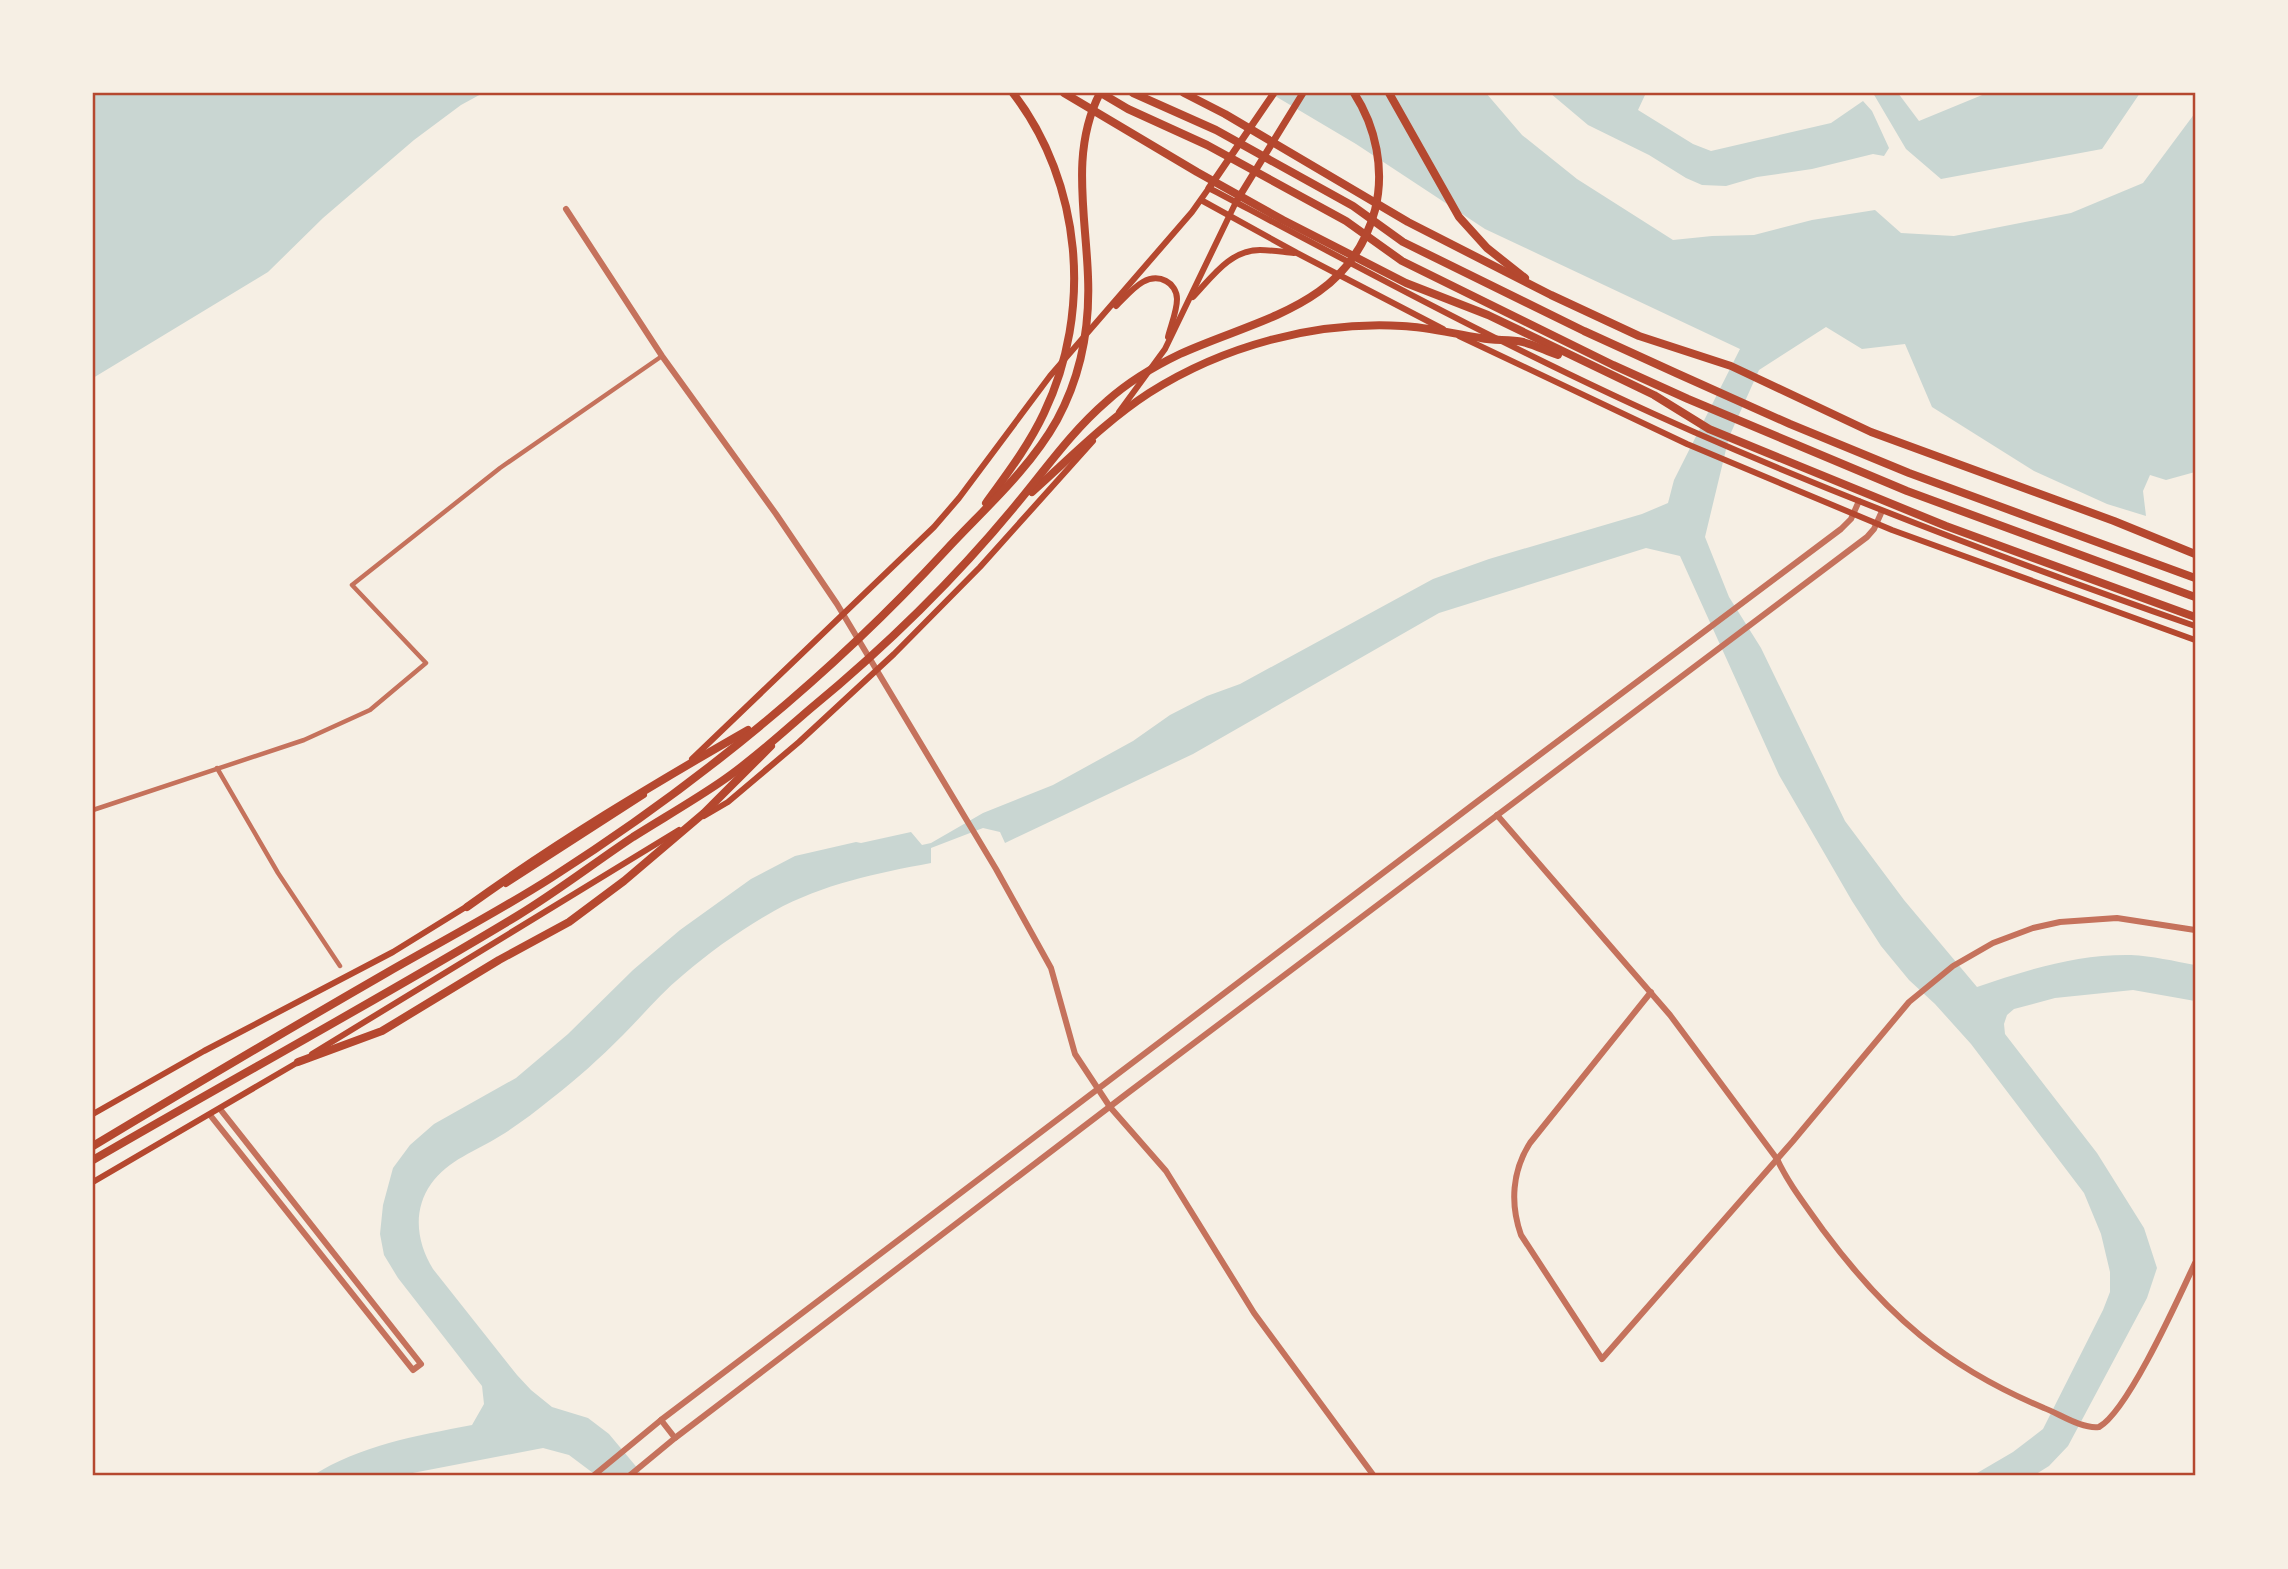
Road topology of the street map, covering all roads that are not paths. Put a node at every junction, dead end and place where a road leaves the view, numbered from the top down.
1 (1013, 93) edge
2 (1064, 93) edge
3 (1100, 93) edge
4 (1133, 93) edge
5 (1185, 93) edge
6 (1303, 93) edge
7 (1354, 93) edge
8 (1389, 93) edge
9 (1273, 94) edge
10 (1209, 188) junction
11 (1201, 200) junction
12 (1236, 202) junction
13 (566, 209) dead end
14 (1228, 216) junction
15 (1297, 253) junction
16 (1551, 295) junction
17 (1189, 301) junction
18 (1096, 324) junction
19 (1165, 349) junction
20 (662, 356) junction
21 (1592, 367) junction
22 (1859, 501) junction
23 (1014, 508) junction
24 (1882, 511) junction
25 (1853, 514) junction
26 (1876, 524) junction
27 (955, 541) junction
28 (2195, 554) edge
29 (2195, 578) edge
30 (2195, 597) edge
31 (843, 615) junction
32 (2195, 617) edge
33 (2195, 626) edge
34 (2195, 640) edge
35 (876, 672) junction
36 (766, 720) junction
37 (783, 732) junction
38 (217, 768) junction
39 (93, 810) edge
40 (1497, 815) junction
41 (467, 907) junction
42 (2195, 930) edge
43 (340, 966) dead end
44 (1651, 992) junction
45 (298, 1062) junction
46 (1098, 1088) junction
47 (1110, 1107) junction
48 (220, 1110) junction
49 (93, 1114) edge
50 (210, 1115) junction
51 (93, 1146) edge
52 (1777, 1159) junction
53 (93, 1160) edge
54 (93, 1182) edge
55 (2195, 1263) edge
56 (661, 1420) junction
57 (675, 1438) junction
58 (593, 1476) edge
59 (629, 1476) edge
60 (1374, 1476) edge

1 - 27 highway
2 - 21 highway
3 - 27 highway
3 - 30 highway
4 - 29 highway
5 - 16 highway
6 - 12 main road
7 - 23 highway
8 - 16 highway
9 - 10 main road
10 - 11 main road
10 - 12 main road
11 - 14 main road
11 - 18 main road
12 - 14 main road
12 - 22 main road
13 - 20 street
14 - 15 main road
14 - 17 main road
15 - 17 main road
15 - 25 main road
16 - 28 highway
17 - 19 main road
18 - 19 main road
18 - 31 main road
19 - 35 main road
20 - 31 street
20 - 38 street
21 - 23 highway
21 - 32 highway
22 - 24 main road
22 - 25 street
23 - 37 highway
24 - 26 street
24 - 33 main road
25 - 26 main road
25 - 46 street
26 - 34 main road
26 - 40 street
27 - 36 highway
31 - 35 street
31 - 41 main road
35 - 45 main road
35 - 46 street
36 - 41 highway
36 - 51 highway
37 - 45 highway
37 - 53 highway
38 - 39 street
38 - 43 street
40 - 44 street
40 - 47 street
41 - 49 main road
42 - 52 street
44 - 52 street
44 - 52 street
45 - 48 main road
46 - 47 street
46 - 56 street
47 - 57 street
47 - 60 street
48 - 50 main road
48 - 50 street
50 - 54 main road
52 - 55 street
56 - 57 street
56 - 58 street
57 - 59 street

